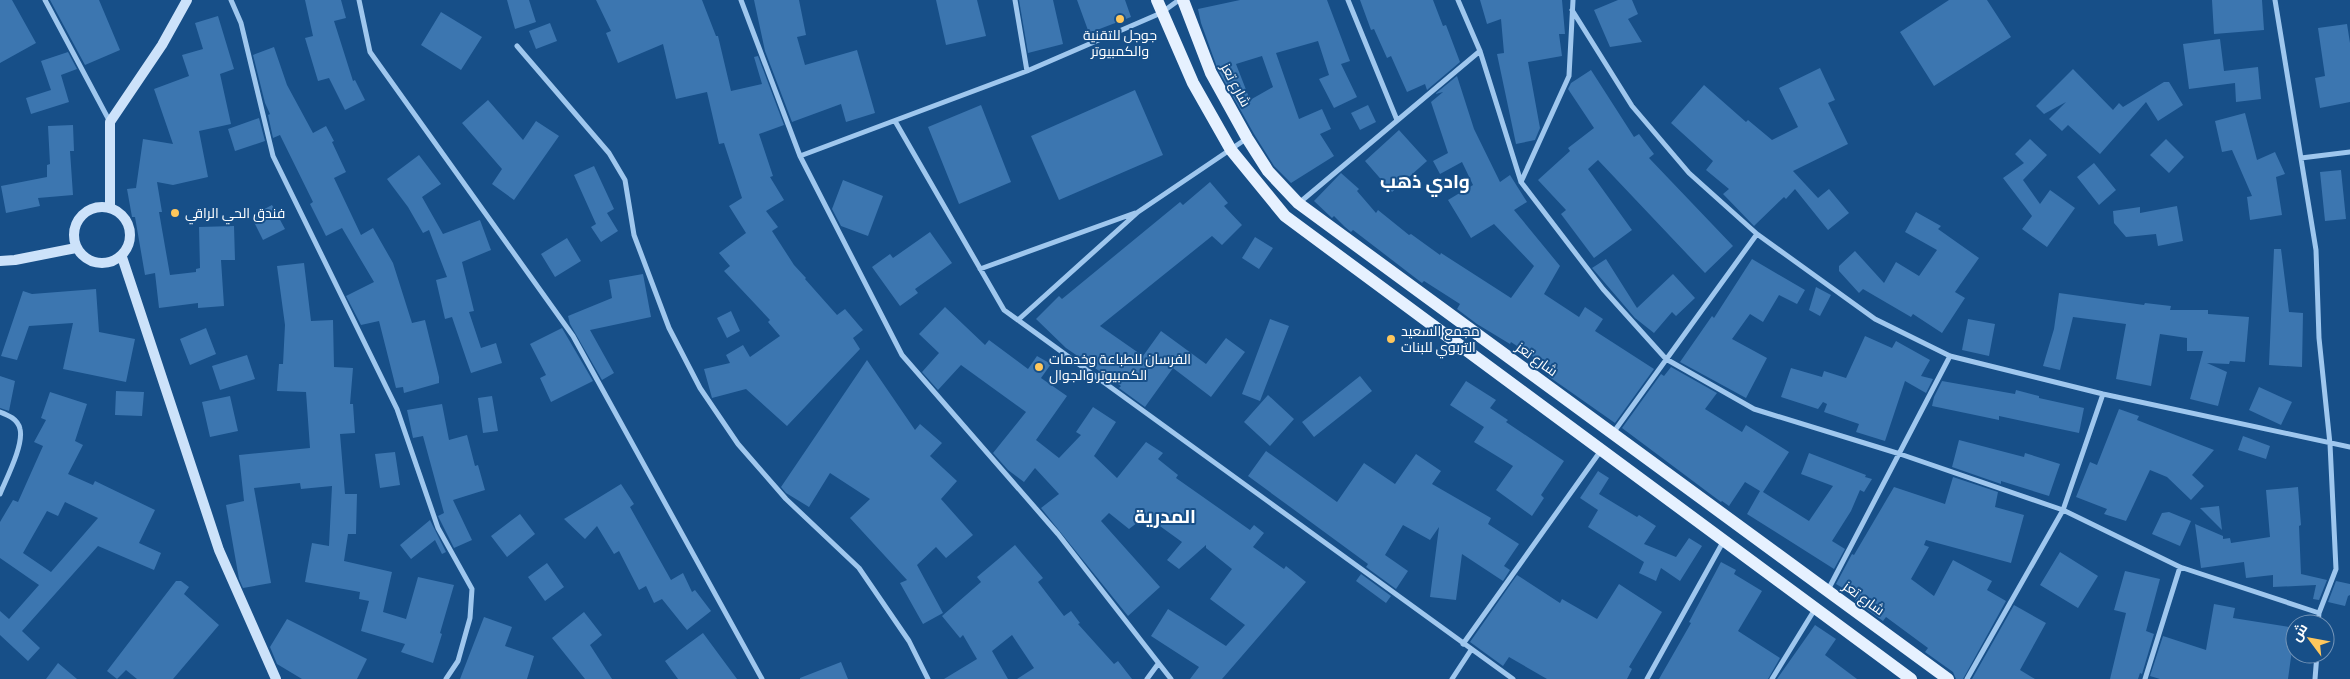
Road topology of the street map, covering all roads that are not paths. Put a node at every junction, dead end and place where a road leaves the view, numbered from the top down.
1 (45, 0) edge
2 (187, 0) edge
3 (231, 0) edge
4 (359, 0) edge
5 (741, 0) edge
6 (1015, 0) edge
7 (1157, 0) edge
8 (1181, 0) edge
9 (1348, 0) edge
10 (1458, 0) edge
11 (1573, 0) edge
12 (2275, 0) edge
13 (1572, 10) junction
14 (1161, 13) junction
15 (517, 46) dead end
16 (1480, 51) junction
17 (1027, 71) junction
18 (1397, 120) junction
19 (895, 121) junction
20 (110, 122) junction
21 (1247, 138) junction
22 (1231, 150) junction
23 (2350, 152) edge
24 (800, 156) junction
25 (2301, 158) junction
26 (1521, 182) junction
27 (1298, 204) junction
28 (110, 207) junction
29 (1138, 212) junction
30 (1757, 234) junction
31 (76, 248) junction
32 (122, 257) junction
33 (0, 261) edge
34 (980, 269) junction
35 (1018, 320) junction
36 (1950, 356) junction
37 (1666, 359) junction
38 (2103, 394) junction
39 (0, 412) edge
40 (1613, 434) junction
41 (2330, 444) junction
42 (2350, 447) edge
43 (1602, 449) junction
44 (1900, 454) junction
45 (0, 494) edge
46 (2063, 510) junction
47 (1724, 540) junction
48 (2180, 567) junction
49 (1828, 590) junction
50 (1815, 609) junction
51 (2319, 613) joint
52 (1463, 644) junction
53 (1471, 650) junction
54 (1158, 664) junction
55 (2316, 664) edge
56 (276, 679) edge
57 (446, 679) edge
58 (762, 679) edge
59 (928, 679) edge
60 (1147, 679) edge
61 (1170, 679) edge
62 (1452, 679) edge
63 (1513, 679) edge
64 (1647, 679) edge
65 (1772, 679) edge
66 (1910, 679) edge
67 (1948, 679) edge
68 (1967, 679) edge
69 (2145, 679) edge
70 (2315, 679) edge

1 - 20 street
2 - 20 main road
3 - 57 street
4 - 58 street
5 - 24 street
6 - 17 street
7 - 14 main road
8 - 14 street
8 - 21 main road, شارع تعز
9 - 18 street
10 - 16 street
11 - 13 street
12 - 25 street
13 - 26 street
13 - 30 street
14 - 17 street
14 - 22 main road
15 - 59 street
16 - 18 street
16 - 26 street
17 - 19 street
18 - 27 street
19 - 24 street
19 - 34 street
20 - 28 main road
21 - 22 street
21 - 27 main road, شارع تعز
22 - 29 street
22 - 43 main road
23 - 25 street
24 - 54 street
25 - 41 street
26 - 37 street
27 - 40 main road, شارع تعز
28 - 31 main road
28 - 32 main road
29 - 34 street
29 - 35 street
30 - 36 street
30 - 37 street
31 - 32 main road
31 - 33 main road
32 - 56 main road
34 - 35 street
35 - 52 street
36 - 38 street
36 - 44 street
37 - 40 street
37 - 44 street
38 - 41 street
38 - 46 street
39 - 45 street
40 - 49 main road, شارع تعز
41 - 42 street
41 - 51 street
43 - 47 main road
43 - 52 street
44 - 46 street
44 - 49 street
46 - 48 street
46 - 68 street
47 - 50 main road
47 - 64 street
48 - 51 street
48 - 69 street
49 - 67 main road, شارع تعز
50 - 65 street
50 - 66 main road
52 - 53 street
53 - 62 street
53 - 63 street
54 - 60 street
54 - 61 street
55 - 70 street

